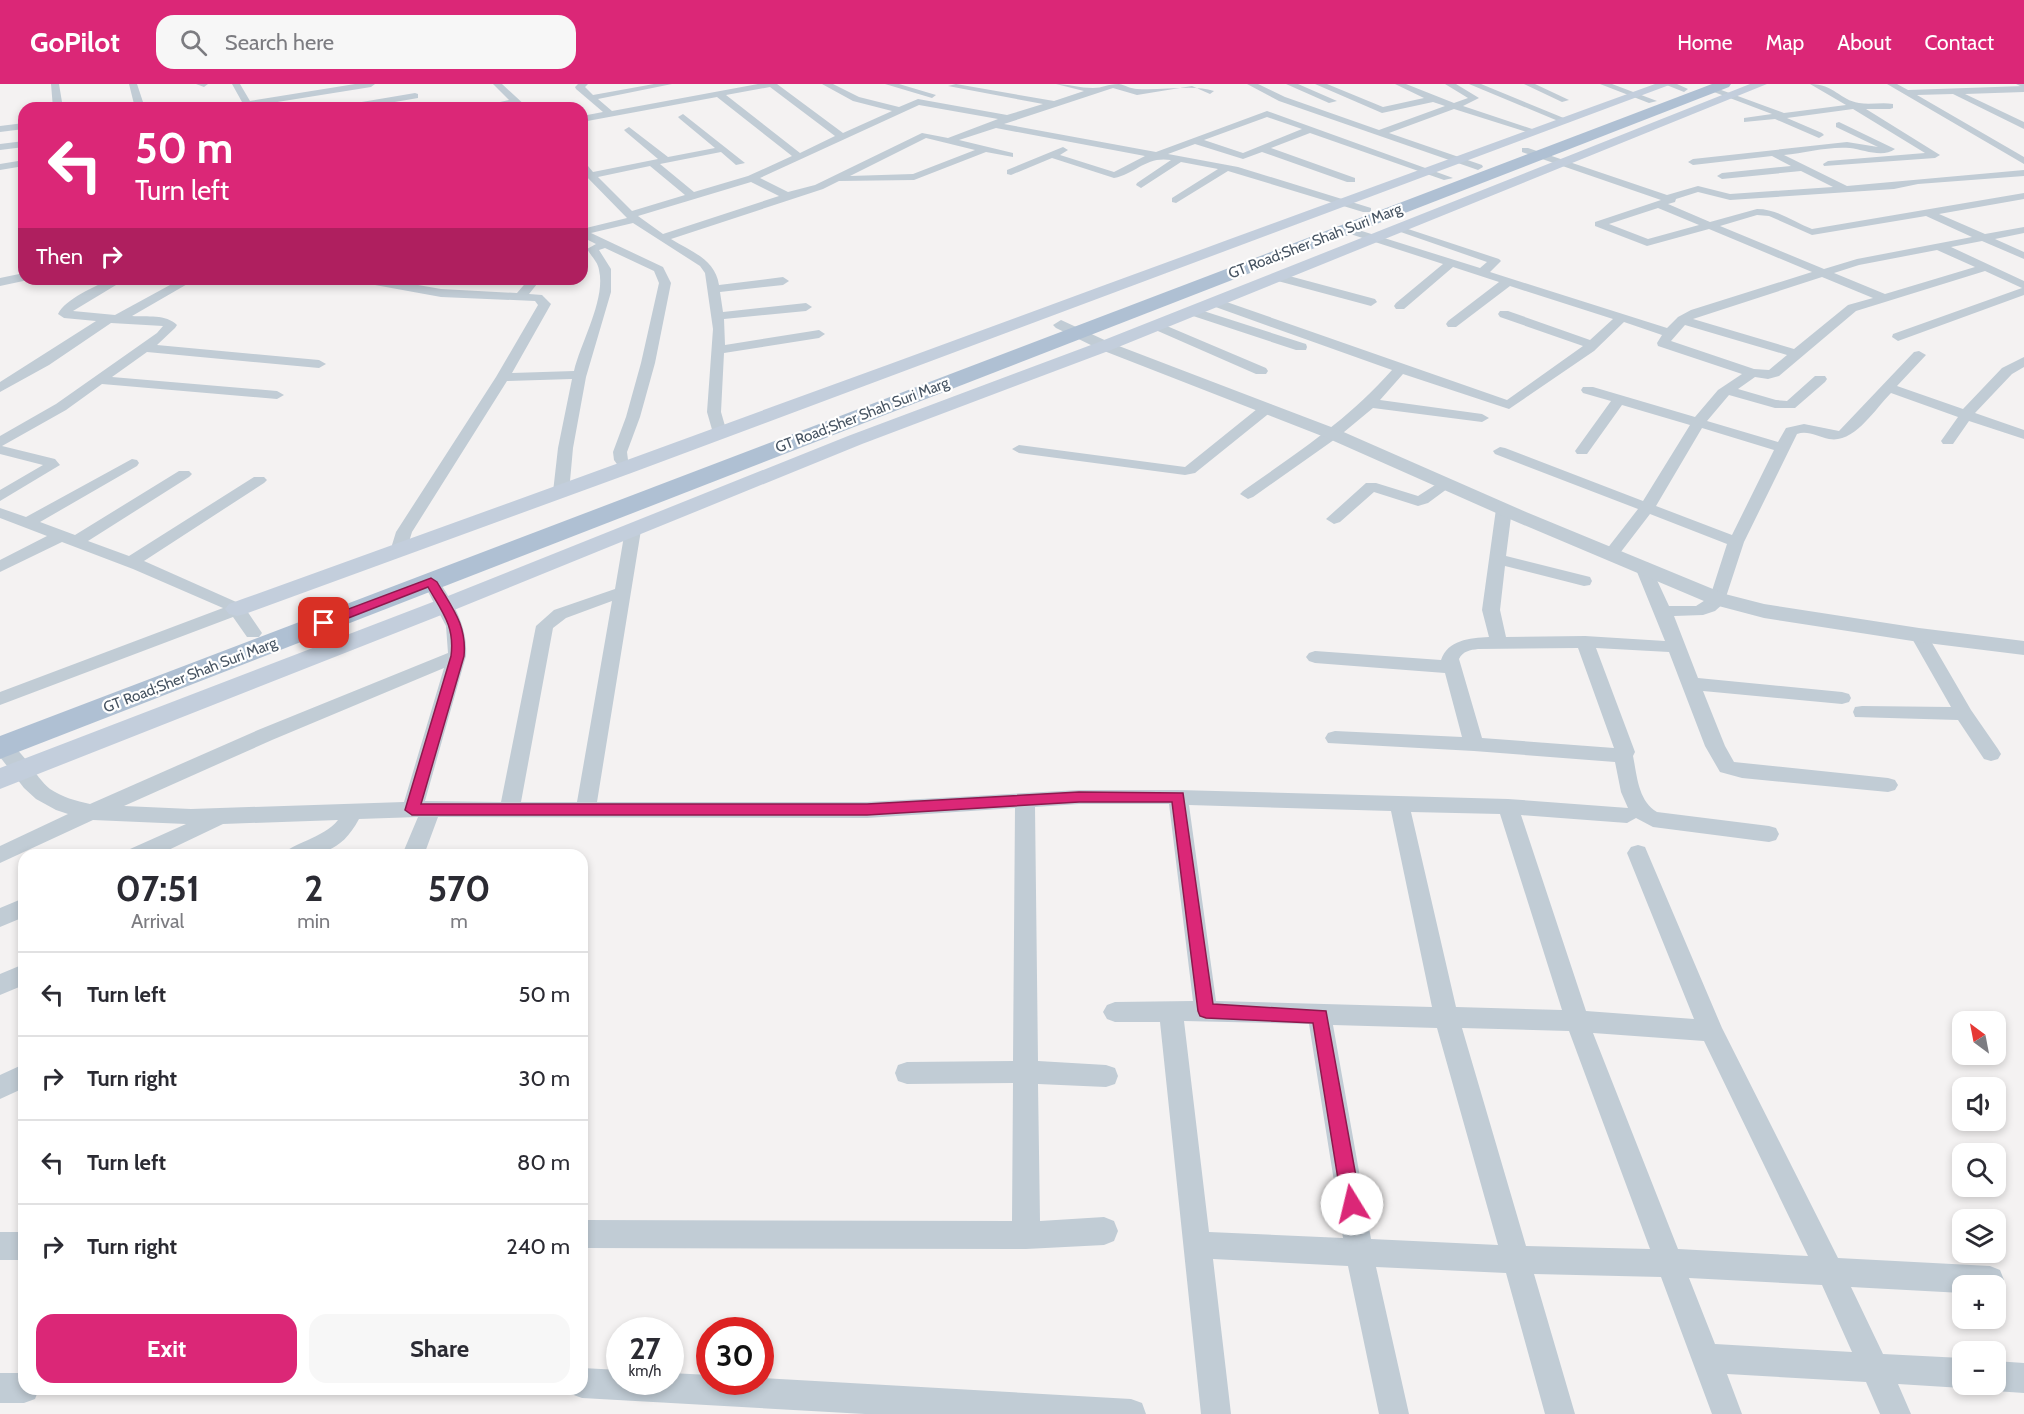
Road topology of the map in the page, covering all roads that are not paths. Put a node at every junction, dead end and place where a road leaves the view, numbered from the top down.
1 (55, 84) edge
2 (133, 84) edge
3 (236, 84) edge
4 (371, 84) edge
5 (405, 84) edge
6 (497, 84) edge
7 (584, 84) edge
8 (668, 84) edge
9 (771, 84) edge
10 (826, 84) edge
11 (889, 84) edge
12 (939, 84) edge
13 (1060, 84) edge
14 (1190, 84) edge
15 (1195, 84) edge
16 (1251, 84) edge
17 (1290, 84) edge
18 (1319, 84) edge
19 (1399, 84) edge
20 (1449, 84) edge
21 (1473, 84) edge
22 (1528, 84) edge
23 (1604, 84) edge
24 (1761, 84) edge
25 (1814, 84) edge
26 (1891, 84) edge
27 (1938, 84) edge
28 (1110, 85) edge
29 (952, 86) junction
30 (1163, 86) edge
31 (2023, 86) edge
32 (326, 87) edge
33 (1697, 87) edge
34 (1210, 91) dead end
35 (1097, 92) junction
36 (1956, 92) junction
37 (1908, 93) junction
38 (719, 94) junction
39 (932, 95) junction
40 (283, 98) junction
41 (591, 98) junction
42 (1643, 98) junction
43 (1432, 99) junction
44 (1565, 100) dead end
45 (57, 102) edge
46 (138, 102) edge
47 (246, 102) edge
48 (259, 102) edge
49 (285, 102) edge
50 (393, 102) edge
51 (516, 102) edge
52 (918, 102) junction
53 (1056, 104) junction
54 (1453, 106) junction
55 (1856, 106) junction
56 (1890, 106) dead end
57 (900, 110) junction
58 (1321, 112) junction
59 (610, 114) junction
60 (1779, 116) junction
61 (588, 117) edge
62 (683, 117) dead end
63 (1007, 118) junction
64 (1747, 120) dead end
65 (1566, 122) junction
66 (995, 125) junction
67 (1839, 125) dead end
68 (2024, 126) edge
69 (18, 127) edge
70 (0, 129) edge
71 (1311, 129) junction
72 (629, 130) dead end
73 (1378, 133) junction
74 (1819, 135) dead end
75 (842, 137) junction
76 (950, 140) junction
77 (1196, 141) junction
78 (1082, 142) junction
79 (18, 145) edge
80 (1534, 145) junction
81 (0, 147) edge
82 (723, 149) junction
83 (986, 149) junction
84 (1264, 149) junction
85 (1773, 153) junction
86 (1051, 154) junction
87 (1010, 155) dead end
88 (1157, 156) junction
89 (799, 157) junction
90 (666, 160) junction
91 (1178, 160) junction
92 (2024, 160) edge
93 (1562, 162) junction
94 (1692, 162) dead end
95 (652, 163) junction
96 (740, 163) dead end
97 (18, 164) edge
98 (1828, 164) dead end
99 (0, 167) edge
100 (1226, 168) junction
101 (1802, 168) junction
102 (1454, 169) junction
103 (588, 172) edge
104 (1011, 172) dead end
105 (2024, 173) edge
106 (591, 175) junction
107 (1722, 176) dead end
108 (752, 178) junction
109 (836, 179) junction
110 (1351, 180) dead end
111 (1142, 185) dead end
112 (1846, 189) junction
113 (786, 196) junction
114 (2024, 196) edge
115 (694, 197) junction
116 (1176, 200) dead end
117 (1664, 201) junction
118 (1344, 202) junction
119 (1367, 210) junction
120 (1929, 213) junction
121 (633, 217) junction
122 (1710, 226) junction
123 (1346, 229) junction
124 (1398, 229) junction
125 (588, 230) edge
126 (2024, 230) edge
127 (588, 235) edge
128 (1983, 237) junction
129 (662, 238) junction
130 (1375, 238) junction
131 (607, 243) junction
132 (1938, 246) junction
133 (688, 254) junction
134 (2024, 256) edge
135 (1450, 264) junction
136 (653, 266) junction
137 (1987, 267) junction
138 (1823, 271) junction
139 (1481, 274) junction
140 (1278, 277) junction
141 (18, 278) edge
142 (783, 281) dead end
143 (0, 282) edge
144 (1507, 282) junction
145 (108, 285) edge
146 (178, 285) edge
147 (411, 285) edge
148 (457, 285) edge
149 (530, 285) edge
150 (2024, 285) edge
151 (715, 289) junction
152 (2024, 291) edge
153 (449, 294) junction
154 (520, 297) junction
155 (1884, 298) junction
156 (1214, 302) junction
157 (1371, 302) dead end
158 (1400, 306) dead end
159 (806, 307) dead end
160 (1191, 311) junction
161 (1504, 314) dead end
162 (718, 316) junction
163 (1621, 318) junction
164 (113, 319) junction
165 (1682, 320) junction
166 (1452, 324) dead end
167 (1155, 325) junction
168 (1068, 329) junction
169 (1670, 333) junction
170 (819, 334) dead end
171 (1898, 337) dead end
172 (1591, 345) junction
173 (1105, 346) junction
174 (1301, 347) dead end
175 (144, 348) junction
176 (717, 350) junction
177 (1796, 354) junction
178 (1920, 355) dead end
179 (2024, 361) edge
180 (319, 364) dead end
181 (1403, 369) junction
182 (1261, 371) dead end
183 (1752, 373) junction
184 (579, 375) junction
185 (503, 377) junction
186 (1820, 379) dead end
187 (100, 380) junction
188 (1887, 387) junction
189 (0, 388) edge
190 (1588, 390) dead end
191 (1727, 390) junction
192 (277, 395) dead end
193 (1619, 399) junction
194 (1370, 402) junction
195 (1267, 408) junction
196 (1966, 415) junction
197 (1482, 418) dead end
198 (1698, 423) junction
199 (720, 433) junction
200 (1333, 434) junction
201 (2024, 435) edge
202 (1948, 441) dead end
203 (0, 442) edge
204 (1783, 448) junction
205 (1019, 449) dead end
206 (0, 450) edge
207 (1500, 451) dead end
208 (1582, 451) dead end
209 (132, 463) dead end
210 (627, 468) junction
211 (184, 474) dead end
212 (259, 480) dead end
213 (1446, 483) junction
214 (561, 492) junction
215 (1248, 494) dead end
216 (0, 496) edge
217 (1504, 509) junction
218 (1646, 509) junction
219 (0, 513) edge
220 (1334, 519) dead end
221 (27, 523) junction
222 (633, 530) junction
223 (67, 539) junction
224 (1736, 543) junction
225 (402, 549) junction
226 (1611, 554) junction
227 (1497, 559) junction
228 (131, 562) junction
229 (0, 567) edge
230 (1643, 567) junction
231 (1584, 581) dead end
232 (431, 582) junction
233 (622, 592) junction
234 (1718, 599) junction
235 (446, 605) junction
236 (237, 609) junction
237 (1663, 611) junction
238 (253, 633) junction
239 (1919, 635) junction
240 (1585, 642) junction
241 (1499, 643) junction
242 (1676, 647) junction
243 (2024, 648) edge
244 (457, 656) junction
245 (1315, 657) dead end
246 (1451, 667) junction
247 (1692, 684) junction
248 (1842, 698) dead end
249 (0, 699) edge
250 (1862, 712) dead end
251 (1965, 714) junction
252 (1335, 738) dead end
253 (1, 742) edge
254 (1474, 744) junction
255 (1990, 754) dead end
256 (1623, 756) junction
257 (23, 770) junction
258 (0, 779) edge
259 (1888, 785) dead end
260 (1178, 796) junction
261 (1025, 800) junction
262 (1399, 803) junction
263 (1508, 807) junction
264 (510, 808) junction
265 (586, 808) junction
266 (422, 809) junction
267 (91, 812) junction
268 (353, 812) junction
269 (1627, 815) dead end
270 (222, 817) junction
271 (1769, 834) dead end
272 (151, 849) edge
273 (307, 849) edge
274 (414, 849) edge
275 (1638, 853) dead end
276 (0, 855) edge
277 (18, 910) edge
278 (0, 918) edge
279 (18, 977) edge
280 (0, 985) edge
281 (1172, 1011) junction
282 (1206, 1011) junction
283 (1115, 1012) dead end
284 (1320, 1016) junction
285 (1447, 1019) junction
286 (1577, 1021) junction
287 (1711, 1031) junction
288 (907, 1072) dead end
289 (1026, 1072) junction
290 (1106, 1076) dead end
291 (18, 1079) edge
292 (0, 1088) edge
293 (1104, 1231) dead end
294 (588, 1234) edge
295 (1026, 1235) junction
296 (18, 1245) edge
297 (1197, 1245) junction
298 (0, 1246) edge
299 (1359, 1252) junction
300 (1516, 1260) junction
301 (1671, 1263) junction
302 (1830, 1272) junction
303 (1952, 1278) edge
304 (1706, 1358) junction
305 (1873, 1366) junction
306 (1952, 1372) edge
307 (2006, 1377) edge
308 (2024, 1378) edge
309 (588, 1384) edge
310 (0, 1388) edge
311 (18, 1388) edge
312 (857, 1406) edge
313 (1131, 1414) edge
314 (1216, 1414) edge
315 (1394, 1414) edge
316 (1560, 1414) edge
317 (1727, 1414) edge
318 (1896, 1414) edge

1 - 45 street
2 - 46 street
3 - 47 street
4 - 32 street
5 - 50 street
6 - 51 street
7 - 41 street
8 - 41 street
9 - 38 street
9 - 75 street
10 - 57 street
11 - 39 street
12 - 29 street
13 - 35 street
14 - 30 street
15 - 34 street
16 - 58 street
17 - 58 street
18 - 43 street
19 - 43 street
20 - 54 street
21 - 65 street
22 - 44 street
23 - 42 street
24 - 33 main road
25 - 55 street
26 - 37 street
27 - 36 street
28 - 30 street
28 - 35 street
29 - 39 street
29 - 53 street
31 - 36 street
32 - 40 street
33 - 42 main road, GT Road;Sher Shah Suri Marg
33 - 60 street
33 - 80 main road, GT Road;Sher Shah Suri Marg
33 - 93 main road
35 - 53 street
36 - 37 street
36 - 68 street
37 - 92 street
38 - 59 street
38 - 89 street
39 - 52 street
40 - 48 street
40 - 49 street
41 - 59 street
42 - 65 main road
42 - 80 main road, GT Road;Sher Shah Suri Marg
43 - 54 street
52 - 57 street
52 - 63 street
53 - 63 street
54 - 73 street
54 - 80 street
55 - 56 street
55 - 60 street
55 - 98 street
57 - 75 street
58 - 73 street
59 - 61 street
60 - 64 street
60 - 74 street
62 - 82 street
63 - 66 street
65 - 80 main road
66 - 76 street
66 - 78 street
67 - 85 street
69 - 70 street
71 - 77 street
71 - 84 street
71 - 102 street
72 - 90 street
73 - 102 street
75 - 89 street
76 - 83 street
76 - 109 street
77 - 84 street
77 - 88 street
78 - 86 street
78 - 88 street
79 - 81 street
80 - 93 street
80 - 102 main road, GT Road;Sher Shah Suri Marg
80 - 123 main road, GT Road;Sher Shah Suri Marg
82 - 90 street
82 - 96 street
83 - 87 street
83 - 109 street
84 - 110 street
85 - 94 street
85 - 101 street
86 - 88 street
86 - 104 street
88 - 91 street
89 - 108 street
90 - 95 street
91 - 100 street
91 - 111 street
93 - 117 street
93 - 124 main road
95 - 106 street
95 - 115 street
97 - 99 street
100 - 116 street
100 - 118 street
101 - 107 street
101 - 112 street
102 - 118 main road
102 - 119 main road, GT Road;Sher Shah Suri Marg
103 - 106 street
105 - 112 street
106 - 121 street
108 - 113 street
108 - 115 street
109 - 113 street
112 - 117 street
113 - 129 street
114 - 120 street
115 - 121 street
117 - 122 street
117 - 122 street
118 - 119 street
118 - 199 main road
119 - 168 main road, GT Road;Sher Shah Suri Marg
120 - 122 street
120 - 128 street
121 - 125 street
121 - 129 street
122 - 138 street
123 - 130 street
123 - 168 main road, GT Road;Sher Shah Suri Marg
124 - 130 main road
124 - 139 street
126 - 128 street
127 - 131 street
128 - 132 street
128 - 134 street
129 - 133 street
130 - 135 street
130 - 140 main road
131 - 136 street
131 - 184 street
132 - 137 street
132 - 138 street
133 - 136 street
133 - 151 street
135 - 139 street
135 - 158 street
136 - 210 street
137 - 150 street
137 - 155 street
138 - 155 street
138 - 165 street
139 - 144 street
140 - 156 main road
140 - 157 street
141 - 143 street
142 - 151 street
144 - 163 street
144 - 166 street
145 - 164 street
146 - 164 street
147 - 153 street
148 - 153 street
149 - 154 street
151 - 162 street
152 - 171 street
153 - 154 street
154 - 185 street
155 - 177 street
156 - 160 main road
156 - 181 street
159 - 162 street
160 - 167 main road
160 - 174 street
161 - 172 street
162 - 176 street
163 - 169 street
163 - 172 street
164 - 175 street
164 - 189 street
165 - 169 street
165 - 177 street
167 - 173 main road
167 - 182 street
168 - 173 street
168 - 232 main road, GT Road;Sher Shah Suri Marg
168 - 238 main road, GT Road;Sher Shah Suri Marg
169 - 183 street
170 - 176 street
172 - 181 street
173 - 195 street
173 - 222 main road
175 - 180 street
175 - 187 street
176 - 199 street
177 - 183 street
178 - 188 street
179 - 196 street
181 - 194 street
183 - 191 street
184 - 185 street
184 - 214 street
185 - 225 street
186 - 191 street
187 - 192 street
187 - 203 street
188 - 196 street
188 - 204 street
190 - 193 street
191 - 198 street
193 - 198 street
193 - 208 street
194 - 197 street
194 - 200 street
195 - 200 street
195 - 205 street
196 - 201 street
196 - 202 street
198 - 204 street
198 - 218 street
199 - 210 main road
200 - 213 street
200 - 215 street
204 - 224 street
206 - 216 street
207 - 218 street
209 - 221 street
210 - 214 main road
211 - 223 street
212 - 228 street
213 - 217 street
213 - 220 street
214 - 225 main road
217 - 226 street
217 - 227 street
218 - 224 street
218 - 226 street
219 - 221 street
221 - 223 street
222 - 233 street
222 - 235 main road
223 - 228 street
223 - 229 street
224 - 234 street
225 - 236 main road
226 - 230 street
227 - 231 street
227 - 241 street
228 - 236 street
230 - 234 street
230 - 237 street
232 - 235 street
232 - 253 main road, GT Road;Sher Shah Suri Marg
233 - 264 street
233 - 265 street
234 - 237 street
234 - 239 street
235 - 244 street
235 - 257 main road
236 - 238 street
236 - 249 street
237 - 242 street
238 - 253 main road, GT Road;Sher Shah Suri Marg
239 - 243 street
239 - 251 street
240 - 241 street
240 - 242 street
240 - 256 street
241 - 246 street
242 - 247 street
244 - 266 street
244 - 267 street
245 - 246 street
246 - 254 street
247 - 248 street
247 - 259 street
250 - 251 street
251 - 255 street
252 - 254 street
253 - 257 street
254 - 256 street
256 - 271 street
257 - 258 main road
257 - 267 street
260 - 261 street
260 - 262 street
260 - 282 street
261 - 265 street
261 - 289 street
262 - 263 street
262 - 285 street
263 - 269 street
263 - 286 street
264 - 265 street
264 - 266 street
266 - 268 street
266 - 274 street
267 - 270 street
267 - 276 street
268 - 270 street
268 - 273 street
270 - 272 street
275 - 287 street
277 - 278 street
279 - 280 street
281 - 282 street
281 - 283 street
281 - 297 street
282 - 284 street
284 - 285 street
284 - 299 street
285 - 286 street
285 - 300 street
286 - 287 street
286 - 301 street
287 - 302 street
288 - 289 street
289 - 290 street
289 - 295 street
291 - 292 street
293 - 295 street
294 - 295 street
296 - 298 street
297 - 299 street
297 - 314 street
299 - 300 street
299 - 315 street
300 - 301 street
300 - 316 street
301 - 302 street
301 - 304 street
302 - 303 street
302 - 305 street
304 - 305 street
304 - 317 street
305 - 306 street
305 - 318 street
307 - 308 street
309 - 312 street
310 - 311 street
312 - 313 street

